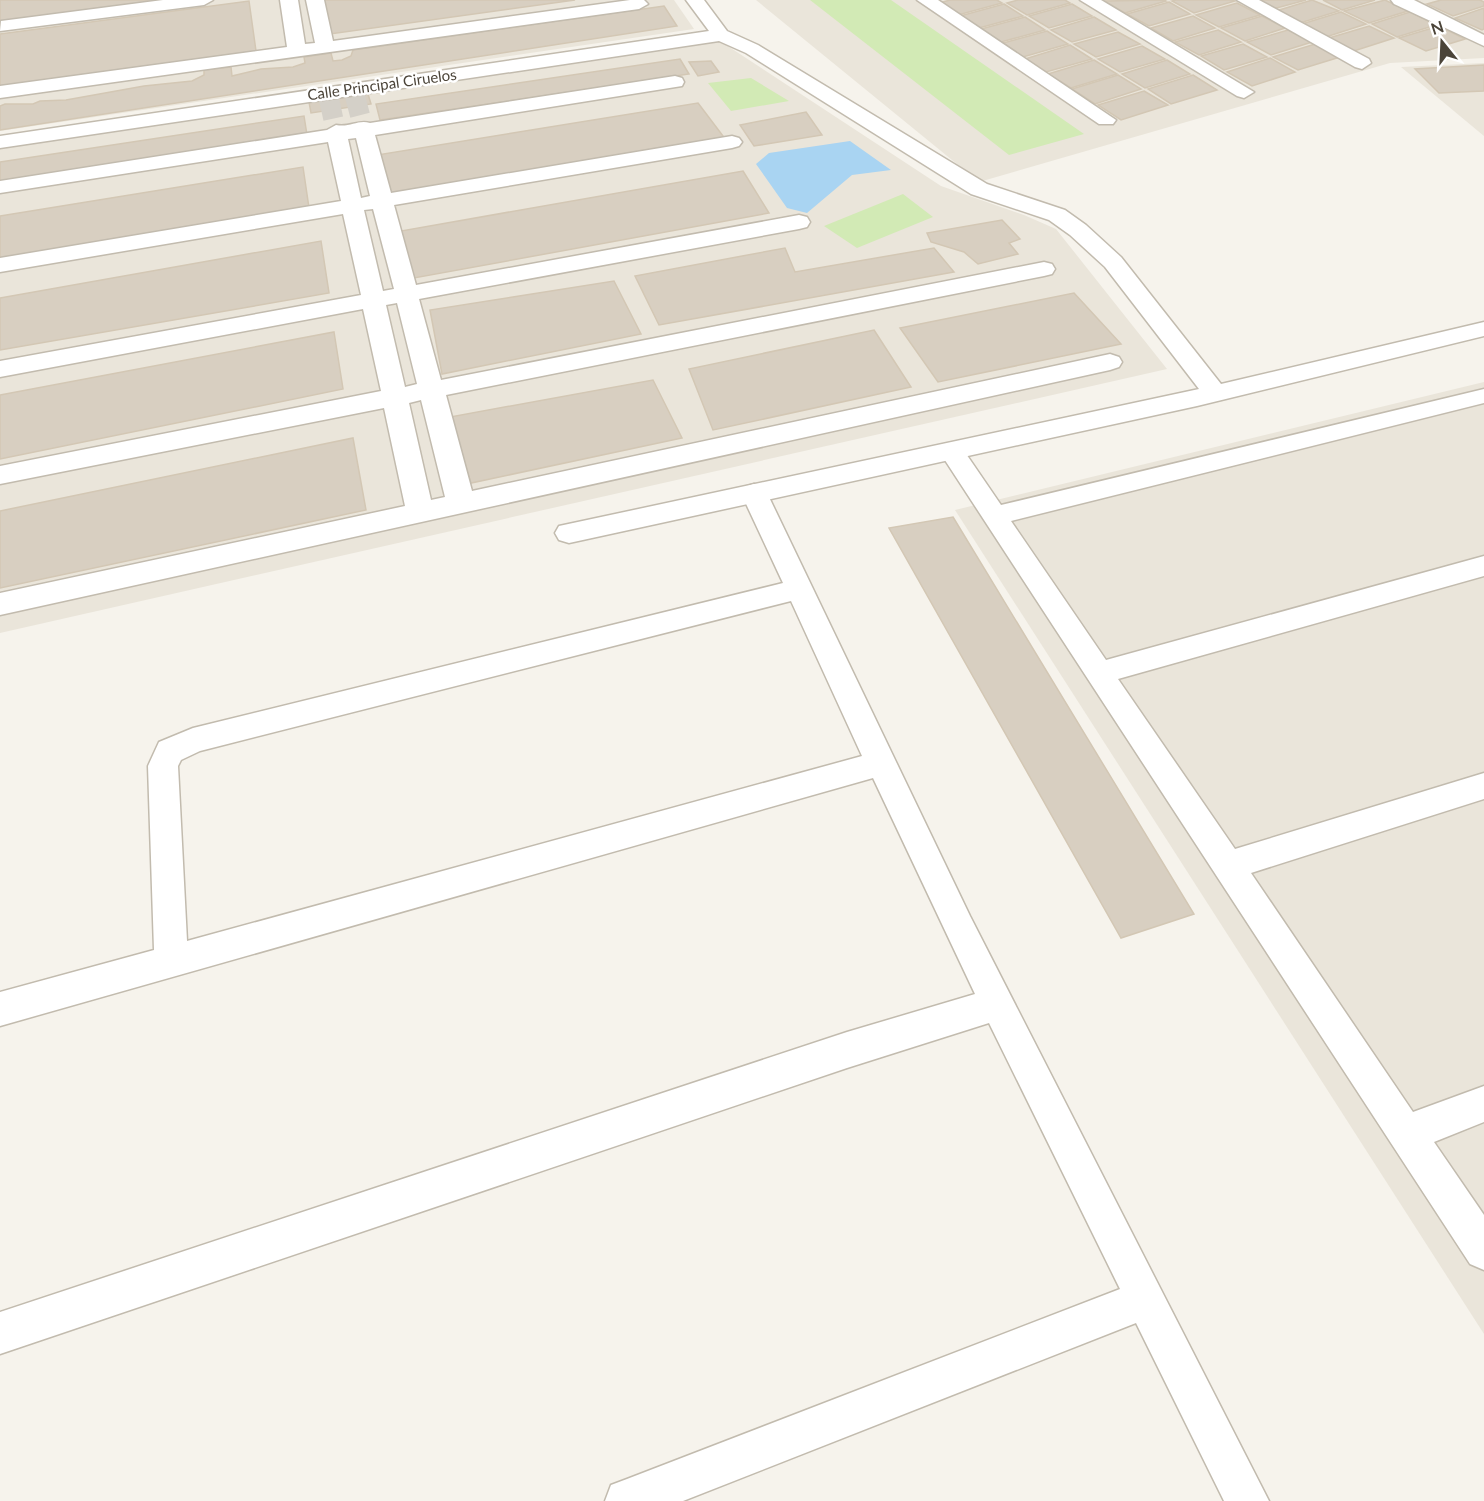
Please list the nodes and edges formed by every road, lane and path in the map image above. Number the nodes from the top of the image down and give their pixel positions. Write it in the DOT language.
graph roads {
  1 [pos="204,0"];
  2 [pos="289,0"];
  3 [pos="315,0"];
  4 [pos="695,0"];
  5 [pos="926,0"];
  6 [pos="1089,0"];
  7 [pos="1246,0"];
  8 [pos="1400,0"];
  9 [pos="639,4"];
  10 [pos="1,26"];
  11 [pos="721,35"];
  12 [pos="1483,41"];
  13 [pos="325,48"];
  14 [pos="297,51"];
  15 [pos="1362,63"];
  16 [pos="675,81"];
  17 [pos="0,92"];
  18 [pos="1244,92"];
  19 [pos="1106,120"];
  20 [pos="363,128"];
  21 [pos="336,133"];
  22 [pos="0,142"];
  23 [pos="732,142"];
  24 [pos="0,187"];
  25 [pos="382,201"];
  26 [pos="352,206"];
  27 [pos="799,222"];
  28 [pos="0,265"];
  29 [pos="1044,269"];
  30 [pos="407,294"];
  31 [pos="373,300"];
  32 [pos="1484,329"];
  33 [pos="1110,362"];
  34 [pos="0,369"];
  35 [pos="432,390"];
  36 [pos="1215,393"];
  37 [pos="1484,396"];
  38 [pos="394,398"];
  39 [pos="951,451"];
  40 [pos="0,475"];
  41 [pos="754,493"];
  42 [pos="461,504"];
  43 [pos="420,512"];
  44 [pos="994,516"];
  45 [pos="569,533"];
  46 [pos="1484,566"];
  47 [pos="800,590"];
  48 [pos="0,604"];
  49 [pos="1098,673"];
  50 [pos="882,763"];
  51 [pos="1484,786"];
  52 [pos="1227,866"];
  53 [pos="171,959"];
  54 [pos="998,1004"];
  55 [pos="0,1009"];
  56 [pos="1484,1104"];
  57 [pos="1407,1133"];
  58 [pos="1484,1250"];
  59 [pos="1146,1299"];
  60 [pos="0,1333"];
  61 [pos="627,1501"];
  62 [pos="1247,1501"];
  1 -- 10 [label="street"];
  2 -- 14 [label="street"];
  3 -- 13 [label="street"];
  4 -- 11 [label="street"];
  5 -- 19 [label="street"];
  6 -- 18 [label="street"];
  7 -- 15 [label="street"];
  8 -- 12 [label="street"];
  9 -- 13 [label="street"];
  11 -- 22 [label="street, Calle Principal Ciruelos"];
  11 -- 36 [label="street"];
  13 -- 14 [label="street"];
  14 -- 17 [label="street"];
  16 -- 20 [label="street"];
  20 -- 21 [label="street"];
  20 -- 25 [label="street"];
  21 -- 24 [label="street"];
  21 -- 26 [label="street"];
  23 -- 25 [label="street"];
  25 -- 26 [label="street"];
  25 -- 30 [label="street"];
  26 -- 28 [label="street"];
  26 -- 31 [label="street"];
  27 -- 30 [label="street"];
  29 -- 35 [label="street"];
  30 -- 31 [label="street"];
  30 -- 35 [label="street"];
  31 -- 34 [label="street"];
  31 -- 38 [label="street"];
  32 -- 36 [label="street"];
  33 -- 42 [label="street"];
  35 -- 38 [label="street"];
  35 -- 42 [label="street"];
  36 -- 39 [label="street"];
  37 -- 44 [label="lane"];
  38 -- 40 [label="street"];
  38 -- 43 [label="street"];
  39 -- 41 [label="street"];
  39 -- 44 [label="lane"];
  41 -- 45 [label="street"];
  41 -- 47 [label="lane"];
  42 -- 43 [label="street"];
  43 -- 48 [label="street"];
  44 -- 49 [label="lane"];
  46 -- 49 [label="lane"];
  47 -- 50 [label="lane"];
  47 -- 53 [label="lane"];
  49 -- 52 [label="lane"];
  50 -- 53 [label="lane"];
  50 -- 54 [label="lane"];
  51 -- 52 [label="lane"];
  52 -- 57 [label="lane"];
  53 -- 55 [label="lane"];
  54 -- 59 [label="lane"];
  54 -- 60 [label="lane"];
  56 -- 57 [label="lane"];
  57 -- 58 [label="lane"];
  59 -- 61 [label="lane"];
  59 -- 62 [label="lane"];
}
